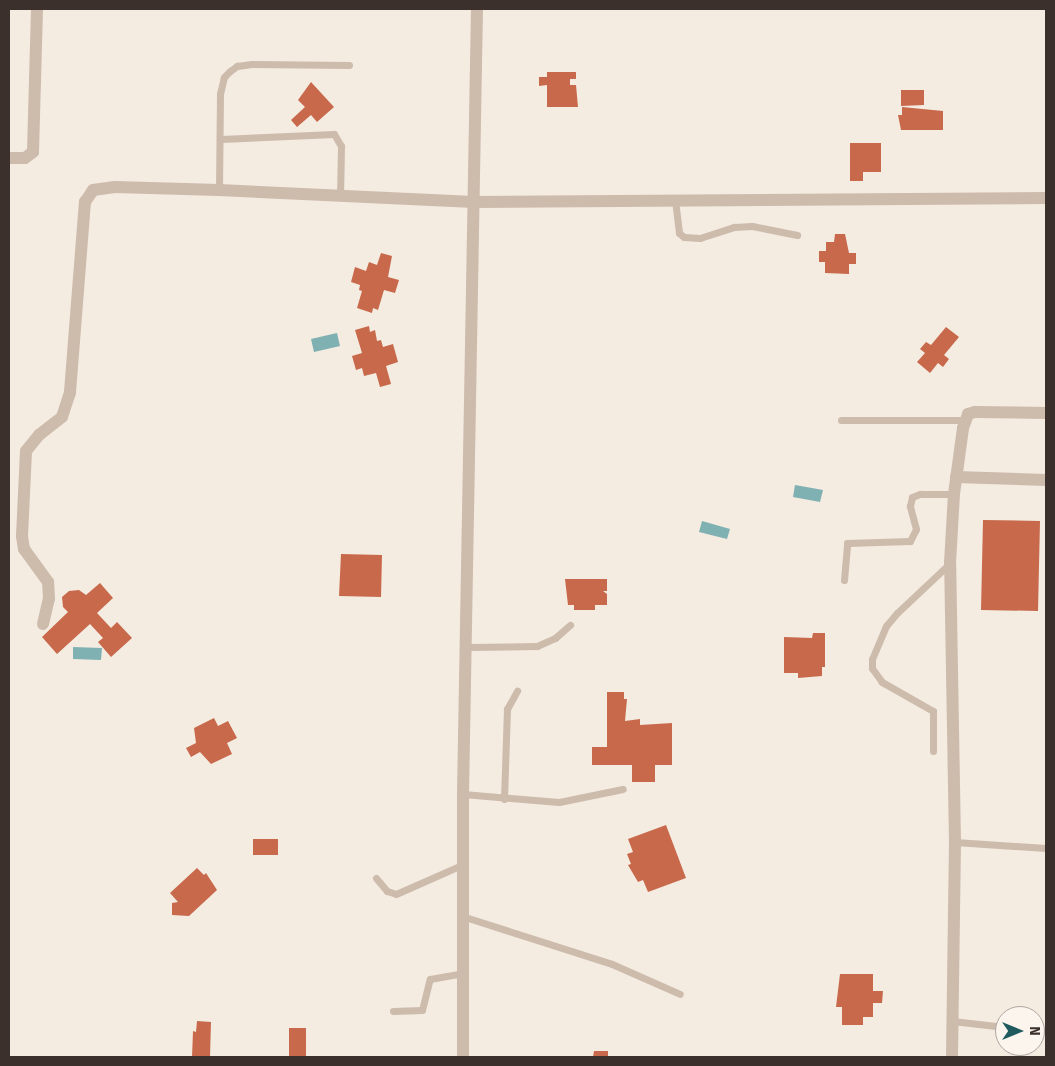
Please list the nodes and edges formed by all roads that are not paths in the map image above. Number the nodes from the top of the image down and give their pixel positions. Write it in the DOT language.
graph roads {
  1 [pos="37,9"];
  2 [pos="477,9"];
  3 [pos="349,65"];
  4 [pos="221,139"];
  5 [pos="9,158"];
  6 [pos="219,190"];
  7 [pos="340,197"];
  8 [pos="1046,198"];
  9 [pos="675,200"];
  10 [pos="474,202"];
  11 [pos="797,235"];
  12 [pos="1046,414"];
  13 [pos="841,420"];
  14 [pos="964,420"];
  15 [pos="956,477"];
  16 [pos="1046,480"];
  17 [pos="954,494"];
  18 [pos="950,563"];
  19 [pos="844,580"];
  20 [pos="43,624"];
  21 [pos="570,625"];
  22 [pos="468,647"];
  23 [pos="517,691"];
  24 [pos="932,751"];
  25 [pos="623,789"];
  26 [pos="464,794"];
  27 [pos="504,799"];
  28 [pos="955,842"];
  29 [pos="1046,848"];
  30 [pos="464,864"];
  31 [pos="376,878"];
  32 [pos="464,916"];
  33 [pos="464,973"];
  34 [pos="680,994"];
  35 [pos="392,1012"];
  36 [pos="952,1021"];
  37 [pos="995,1026"];
  38 [pos="463,1057"];
  39 [pos="952,1057"];
  1 -- 5 [label="street"];
  2 -- 10 [label="street"];
  3 -- 4 [label="lane"];
  4 -- 6 [label="lane"];
  4 -- 7 [label="lane"];
  6 -- 7 [label="street"];
  6 -- 20 [label="street"];
  7 -- 10 [label="street"];
  8 -- 9 [label="street"];
  9 -- 10 [label="street"];
  9 -- 11 [label="lane"];
  10 -- 22 [label="street"];
  12 -- 14 [label="street"];
  13 -- 14 [label="lane"];
  14 -- 15 [label="street"];
  15 -- 16 [label="street"];
  15 -- 17 [label="street"];
  17 -- 18 [label="street"];
  17 -- 19 [label="lane"];
  18 -- 24 [label="lane"];
  18 -- 28 [label="street"];
  21 -- 22 [label="lane"];
  22 -- 26 [label="street"];
  23 -- 27 [label="lane"];
  25 -- 27 [label="lane"];
  26 -- 27 [label="lane"];
  26 -- 30 [label="street"];
  28 -- 29 [label="lane"];
  28 -- 36 [label="street"];
  30 -- 31 [label="lane"];
  30 -- 32 [label="street"];
  32 -- 33 [label="street"];
  32 -- 34 [label="lane"];
  33 -- 35 [label="lane"];
  33 -- 38 [label="street"];
  36 -- 37 [label="lane"];
  36 -- 39 [label="street"];
}
